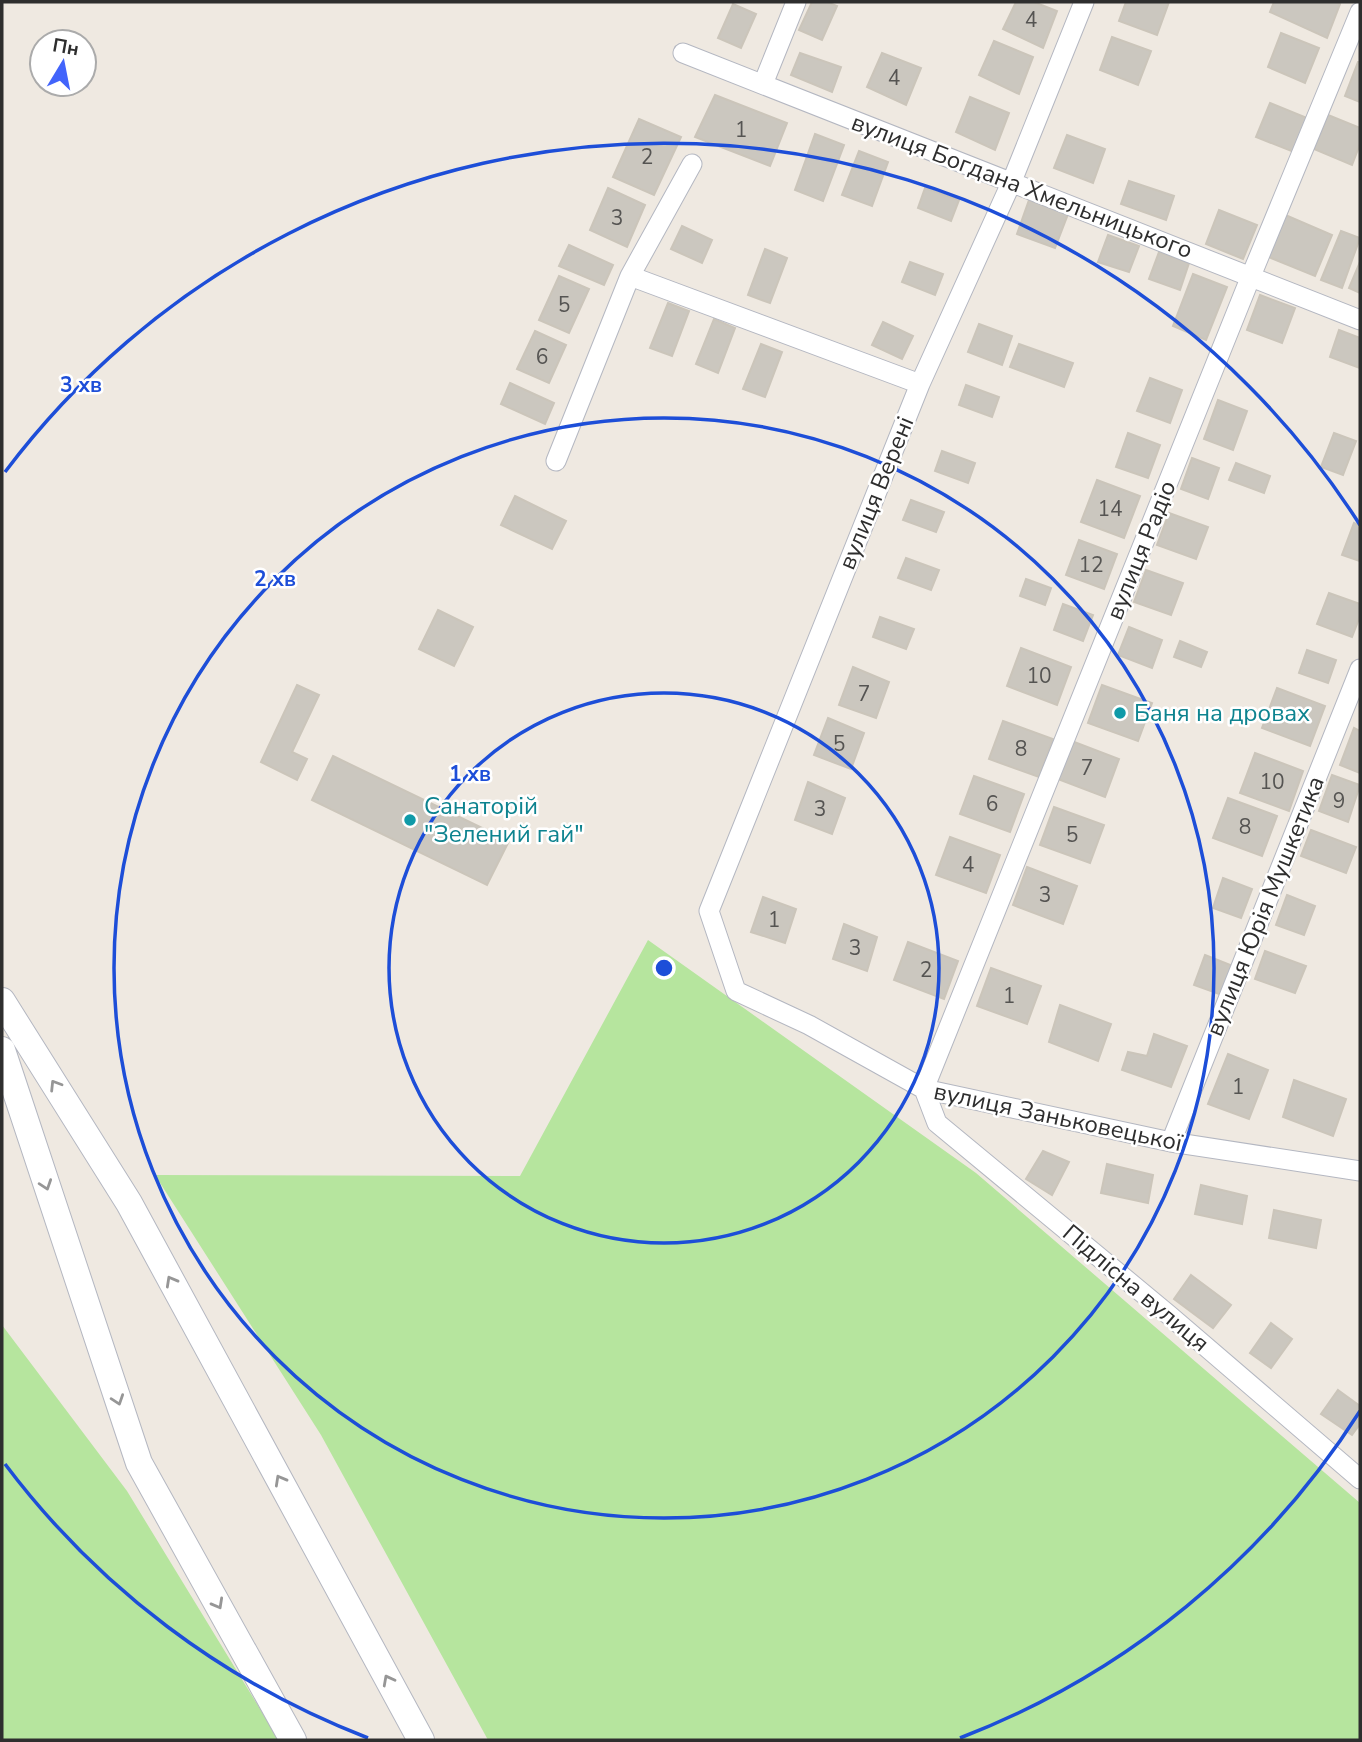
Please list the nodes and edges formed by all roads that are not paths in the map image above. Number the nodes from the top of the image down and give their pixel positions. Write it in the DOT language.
graph roads {
  1 [pos="796,2"];
  2 [pos="1084,2"];
  3 [pos="1360,12"];
  4 [pos="683,53"];
  5 [pos="763,85"];
  6 [pos="692,164"];
  7 [pos="1012,181"];
  8 [pos="630,276"];
  9 [pos="1251,276"];
  10 [pos="1360,320"];
  11 [pos="920,384"];
  12 [pos="555,461"];
  13 [pos="1360,669"];
  14 [pos="736,991"];
  15 [pos="2,1001"];
  16 [pos="2,1050"];
  17 [pos="924,1089"];
  18 [pos="1171,1143"];
  19 [pos="1360,1171"];
  20 [pos="1360,1479"];
  21 [pos="293,1740"];
  22 [pos="421,1740"];
  1 -- 5 [label="street"];
  2 -- 7 [label="street, вулиця Верені"];
  3 -- 9 [label="street, вулиця Радіо"];
  4 -- 5 [label="street, вулиця Богдана Хмельницького"];
  5 -- 7 [label="street, вулиця Богдана Хмельницького"];
  6 -- 8 [label="street"];
  7 -- 9 [label="street, вулиця Богдана Хмельницького"];
  7 -- 11 [label="street, вулиця Верені"];
  8 -- 11 [label="street"];
  8 -- 12 [label="street"];
  9 -- 10 [label="street, вулиця Богдана Хмельницького"];
  9 -- 17 [label="street, вулиця Радіо"];
  11 -- 14 [label="street, вулиця Верені"];
  13 -- 18 [label="street, вулиця Юрія Мушкетика"];
  14 -- 17 [label="street, вулиця Заньковецької"];
  22 -- 15 [label="main road, one-way"];
  16 -- 21 [label="main road, one-way"];
  17 -- 18 [label="street, вулиця Заньковецької"];
  17 -- 20 [label="street, Підлісна вулиця"];
  18 -- 19 [label="street, вулиця Заньковецької"];
}
